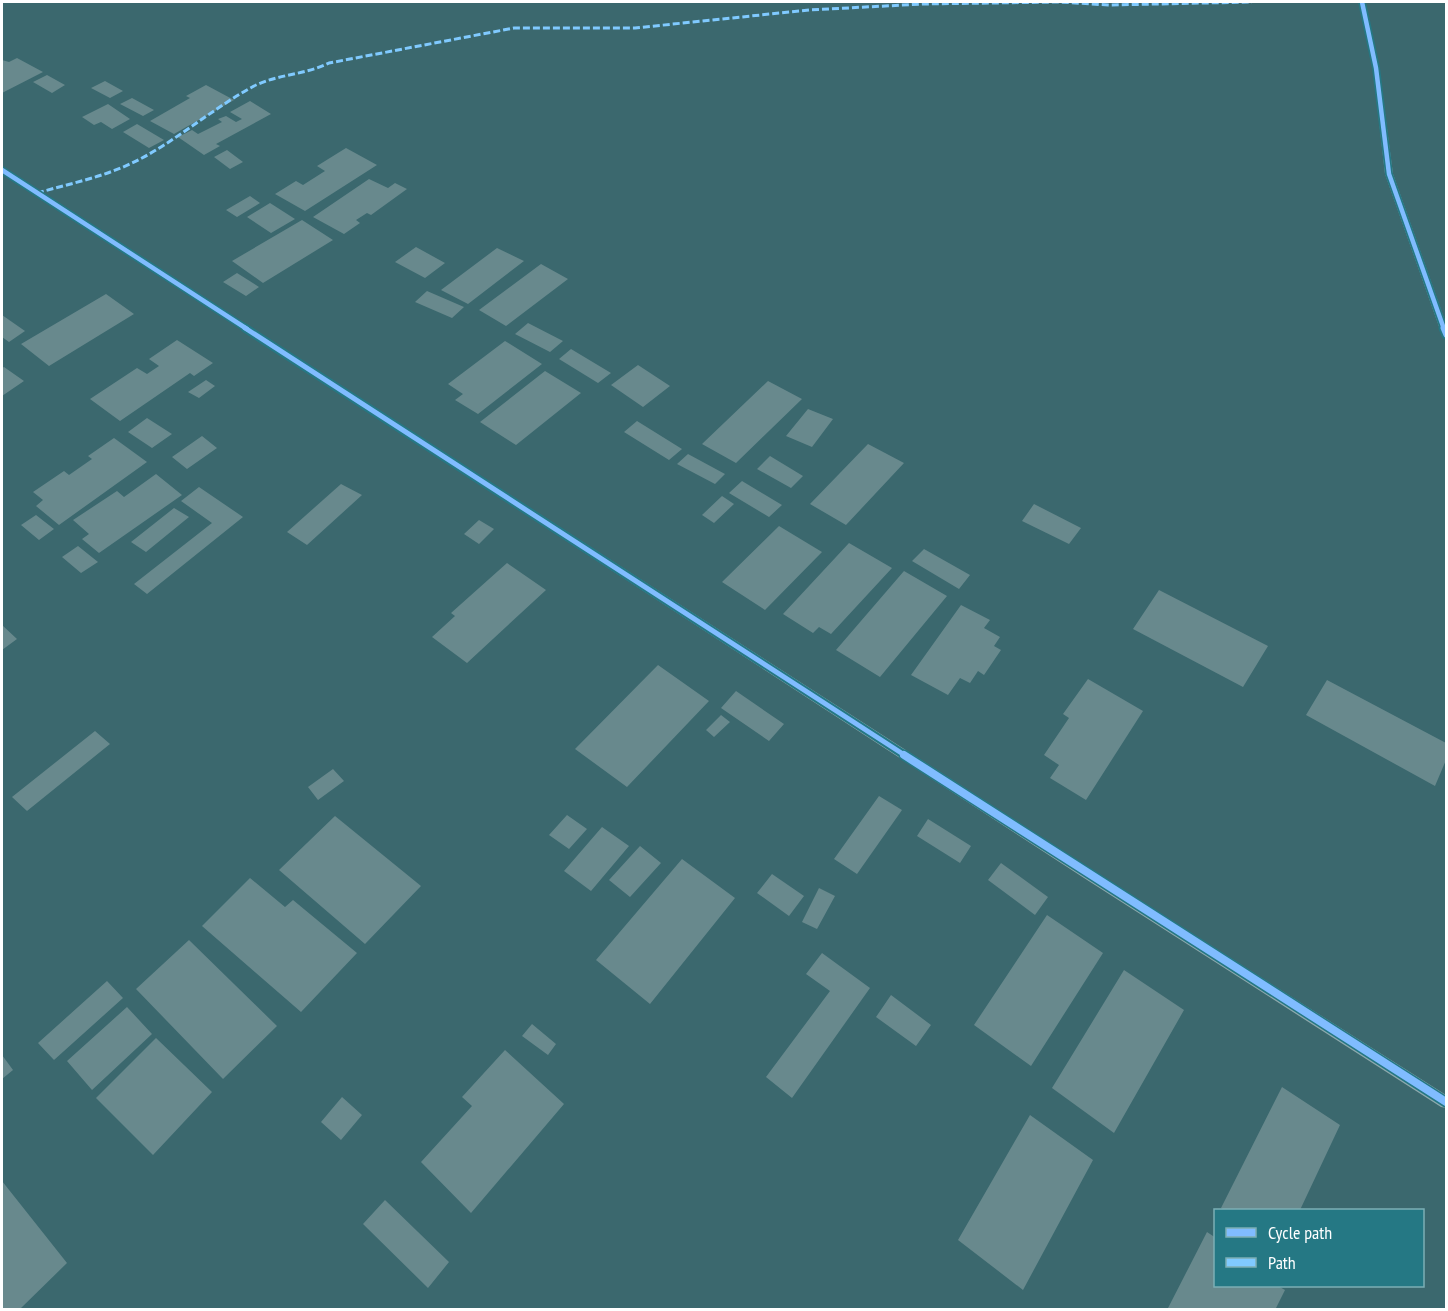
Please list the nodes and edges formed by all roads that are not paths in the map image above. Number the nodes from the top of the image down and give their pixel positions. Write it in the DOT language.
graph roads {
  1 [pos="1362,2"];
  2 [pos="2,170"];
  3 [pos="1446,335"];
  4 [pos="1446,1102"];
  1 -- 3 [label="street"];
  2 -- 4 [label="street"];
}
